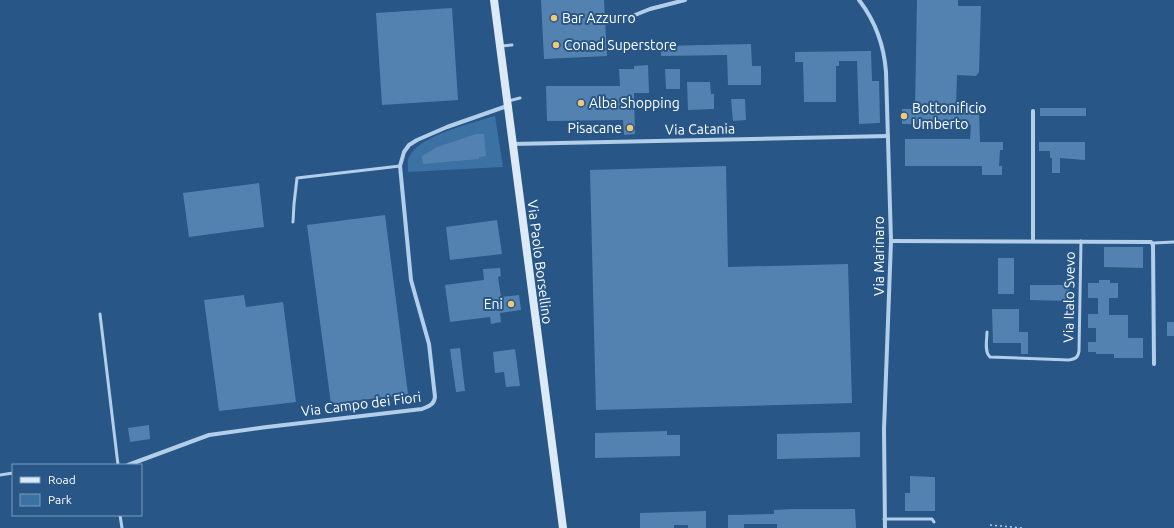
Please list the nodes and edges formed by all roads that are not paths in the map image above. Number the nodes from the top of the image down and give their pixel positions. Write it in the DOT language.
graph roads {
  1 [pos="494,0"];
  2 [pos="685,0"];
  3 [pos="859,0"];
  4 [pos="630,17"];
  5 [pos="512,45"];
  6 [pos="499,46"];
  7 [pos="520,98"];
  8 [pos="506,104"];
  9 [pos="1033,111"];
  10 [pos="888,136"];
  11 [pos="512,144"];
  12 [pos="400,166"];
  13 [pos="293,222"];
  14 [pos="891,241"];
  15 [pos="1033,241"];
  16 [pos="1081,241"];
  17 [pos="1174,242"];
  18 [pos="1153,243"];
  19 [pos="100,314"];
  20 [pos="986,332"];
  21 [pos="1154,364"];
  22 [pos="118,464"];
  23 [pos="131,464"];
  24 [pos="12,473"];
  25 [pos="0,475"];
  26 [pos="120,516"];
  27 [pos="884,519"];
  28 [pos="934,522"];
  29 [pos="122,528"];
  30 [pos="563,528"];
  31 [pos="885,528"];
  1 -- 6 [label="main road, Via Paolo Borsellino"];
  2 -- 4 [label="street"];
  3 -- 10 [label="street, Via Marinaro"];
  5 -- 6 [label="lane"];
  6 -- 8 [label="main road, Via Paolo Borsellino"];
  7 -- 8 [label="lane"];
  8 -- 11 [label="main road, Via Paolo Borsellino"];
  8 -- 12 [label="street, Via Campo dei Fiori"];
  9 -- 15 [label="street"];
  10 -- 11 [label="street, Via Catania"];
  10 -- 14 [label="street, Via Marinaro"];
  11 -- 30 [label="main road, Via Paolo Borsellino"];
  12 -- 13 [label="lane"];
  12 -- 23 [label="street, Via Campo dei Fiori"];
  14 -- 15 [label="street, Via Italo Svevo"];
  14 -- 27 [label="street, Via Marinaro"];
  15 -- 16 [label="street, Via Italo Svevo"];
  16 -- 18 [label="street, Via Italo Svevo"];
  16 -- 20 [label="lane, Via Italo Svevo"];
  17 -- 18 [label="lane, Via Italo Svevo"];
  18 -- 21 [label="street"];
  19 -- 22 [label="lane"];
  24 -- 25 [label="lane"];
  26 -- 29 [label="lane"];
  27 -- 28 [label="lane"];
  27 -- 31 [label="street, Via Marinaro"];
}
